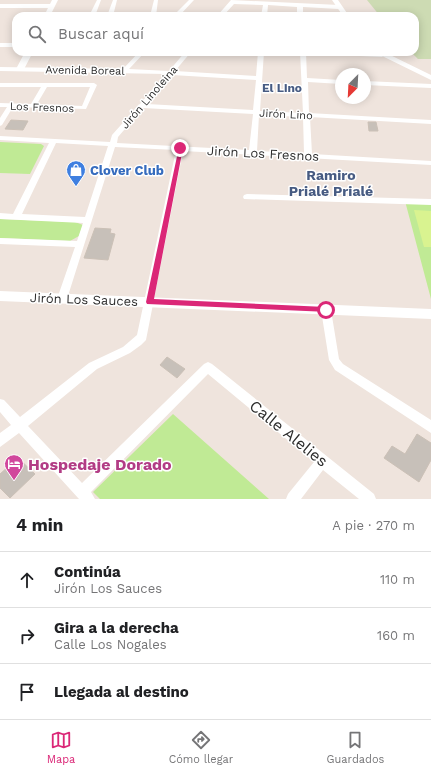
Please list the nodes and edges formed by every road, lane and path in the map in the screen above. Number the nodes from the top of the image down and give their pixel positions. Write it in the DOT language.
graph roads {
  1 [pos="8,0"];
  2 [pos="99,0"];
  3 [pos="115,0"];
  4 [pos="156,0"];
  5 [pos="192,0"];
  6 [pos="233,1"];
  7 [pos="53,3"];
  8 [pos="266,3"];
  9 [pos="337,3"];
  10 [pos="300,5"];
  11 [pos="1,8"];
  12 [pos="48,12"];
  13 [pos="94,12"];
  14 [pos="111,12"];
  15 [pos="154,12"];
  16 [pos="180,12"];
  17 [pos="223,12"];
  18 [pos="265,12"];
  19 [pos="300,12"];
  20 [pos="343,12"];
  21 [pos="0,45"];
  22 [pos="12,45"];
  23 [pos="26,56"];
  24 [pos="138,56"];
  25 [pos="185,56"];
  26 [pos="261,56"];
  27 [pos="303,56"];
  28 [pos="384,56"];
  29 [pos="0,69"];
  30 [pos="124,71"];
  31 [pos="171,74"];
  32 [pos="16,77"];
  33 [pos="259,78"];
  34 [pos="431,78"];
  35 [pos="305,80"];
  36 [pos="335,82"];
  37 [pos="371,83"];
  38 [pos="0,85"];
  39 [pos="45,85"];
  40 [pos="431,86"];
  41 [pos="0,105"];
  42 [pos="11,106"];
  43 [pos="33,106"];
  44 [pos="140,106"];
  45 [pos="256,112"];
  46 [pos="306,115"];
  47 [pos="431,122"];
  48 [pos="0,124"];
  49 [pos="0,138"];
  50 [pos="53,142"];
  51 [pos="114,144"];
  52 [pos="180,148"];
  53 [pos="253,152"];
  54 [pos="308,156"];
  55 [pos="431,163"];
  56 [pos="247,197"];
  57 [pos="431,202"];
  58 [pos="0,216"];
  59 [pos="16,217"];
  60 [pos="89,220"];
  61 [pos="0,241"];
  62 [pos="81,244"];
  63 [pos="0,296"];
  64 [pos="62,299"];
  65 [pos="150,302"];
  66 [pos="326,310"];
  67 [pos="431,314"];
  68 [pos="0,404"];
  69 [pos="20,425"];
  70 [pos="431,427"];
  71 [pos="0,441"];
  72 [pos="323,460"];
  73 [pos="85,496"];
  74 [pos="293,499"];
  75 [pos="369,499"];
  1 -- 11 [label="street"];
  2 -- 13 [label="street"];
  3 -- 14 [label="street"];
  4 -- 15 [label="street"];
  5 -- 16 [label="street"];
  6 -- 8 [label="street"];
  6 -- 17 [label="street"];
  7 -- 11 [label="street"];
  7 -- 12 [label="street"];
  8 -- 10 [label="street"];
  8 -- 18 [label="street"];
  9 -- 10 [label="street"];
  9 -- 20 [label="street"];
  10 -- 19 [label="street"];
  21 -- 22 [label="street"];
  23 -- 32 [label="street"];
  24 -- 30 [label="street"];
  25 -- 31 [label="street, Jirón Linoleina"];
  26 -- 33 [label="street"];
  27 -- 35 [label="street"];
  28 -- 34 [label="street"];
  29 -- 32 [label="street, Avenida Boreal"];
  30 -- 31 [label="street, Avenida Boreal"];
  30 -- 32 [label="street, Avenida Boreal"];
  31 -- 33 [label="street, Avenida Boreal"];
  31 -- 44 [label="street, Jirón Linoleina"];
  32 -- 38 [label="street"];
  32 -- 39 [label="street"];
  33 -- 45 [label="street"];
  35 -- 36 [label="street"];
  35 -- 46 [label="street"];
  37 -- 40 [label="street"];
  39 -- 43 [label="street"];
  39 -- 43 [label="street, Los Fresnos"];
  41 -- 42 [label="street, Los Fresnos"];
  42 -- 43 [label="street, Los Fresnos"];
  42 -- 48 [label="street"];
  44 -- 45 [label="street, Jirón Lino"];
  44 -- 51 [label="street, Jirón Linoleina"];
  45 -- 46 [label="street, Jirón Lino"];
  45 -- 53 [label="street"];
  46 -- 47 [label="street, Jirón Lino"];
  46 -- 54 [label="street"];
  49 -- 50 [label="street, Jirón Los Fresnos"];
  50 -- 51 [label="street, Jirón Los Fresnos"];
  50 -- 59 [label="street"];
  51 -- 52 [label="street, Jirón Los Fresnos"];
  51 -- 60 [label="street, Jirón Linoleina"];
  52 -- 53 [label="street, Jirón Los Fresnos"];
  52 -- 65 [label="street"];
  53 -- 54 [label="street, Jirón Los Fresnos"];
  54 -- 55 [label="street, Jirón Los Fresnos"];
  56 -- 57 [label="street"];
  58 -- 59 [label="street"];
  59 -- 60 [label="street"];
  60 -- 62 [label="street, Jirón Linoleina"];
  61 -- 62 [label="street"];
  62 -- 64 [label="street, Jirón Linoleina"];
  63 -- 64 [label="street, Jirón Los Sauces"];
  64 -- 65 [label="street, Jirón Los Sauces"];
  65 -- 66 [label="street, Jirón Los Sauces"];
  65 -- 69 [label="street"];
  66 -- 67 [label="street, Jirón Los Sauces"];
  66 -- 70 [label="street"];
  68 -- 69 [label="street"];
  69 -- 71 [label="street"];
  69 -- 73 [label="street"];
  72 -- 73 [label="street, Calle Alelies"];
  72 -- 74 [label="street"];
  72 -- 75 [label="street, Calle Alelies"];
}
